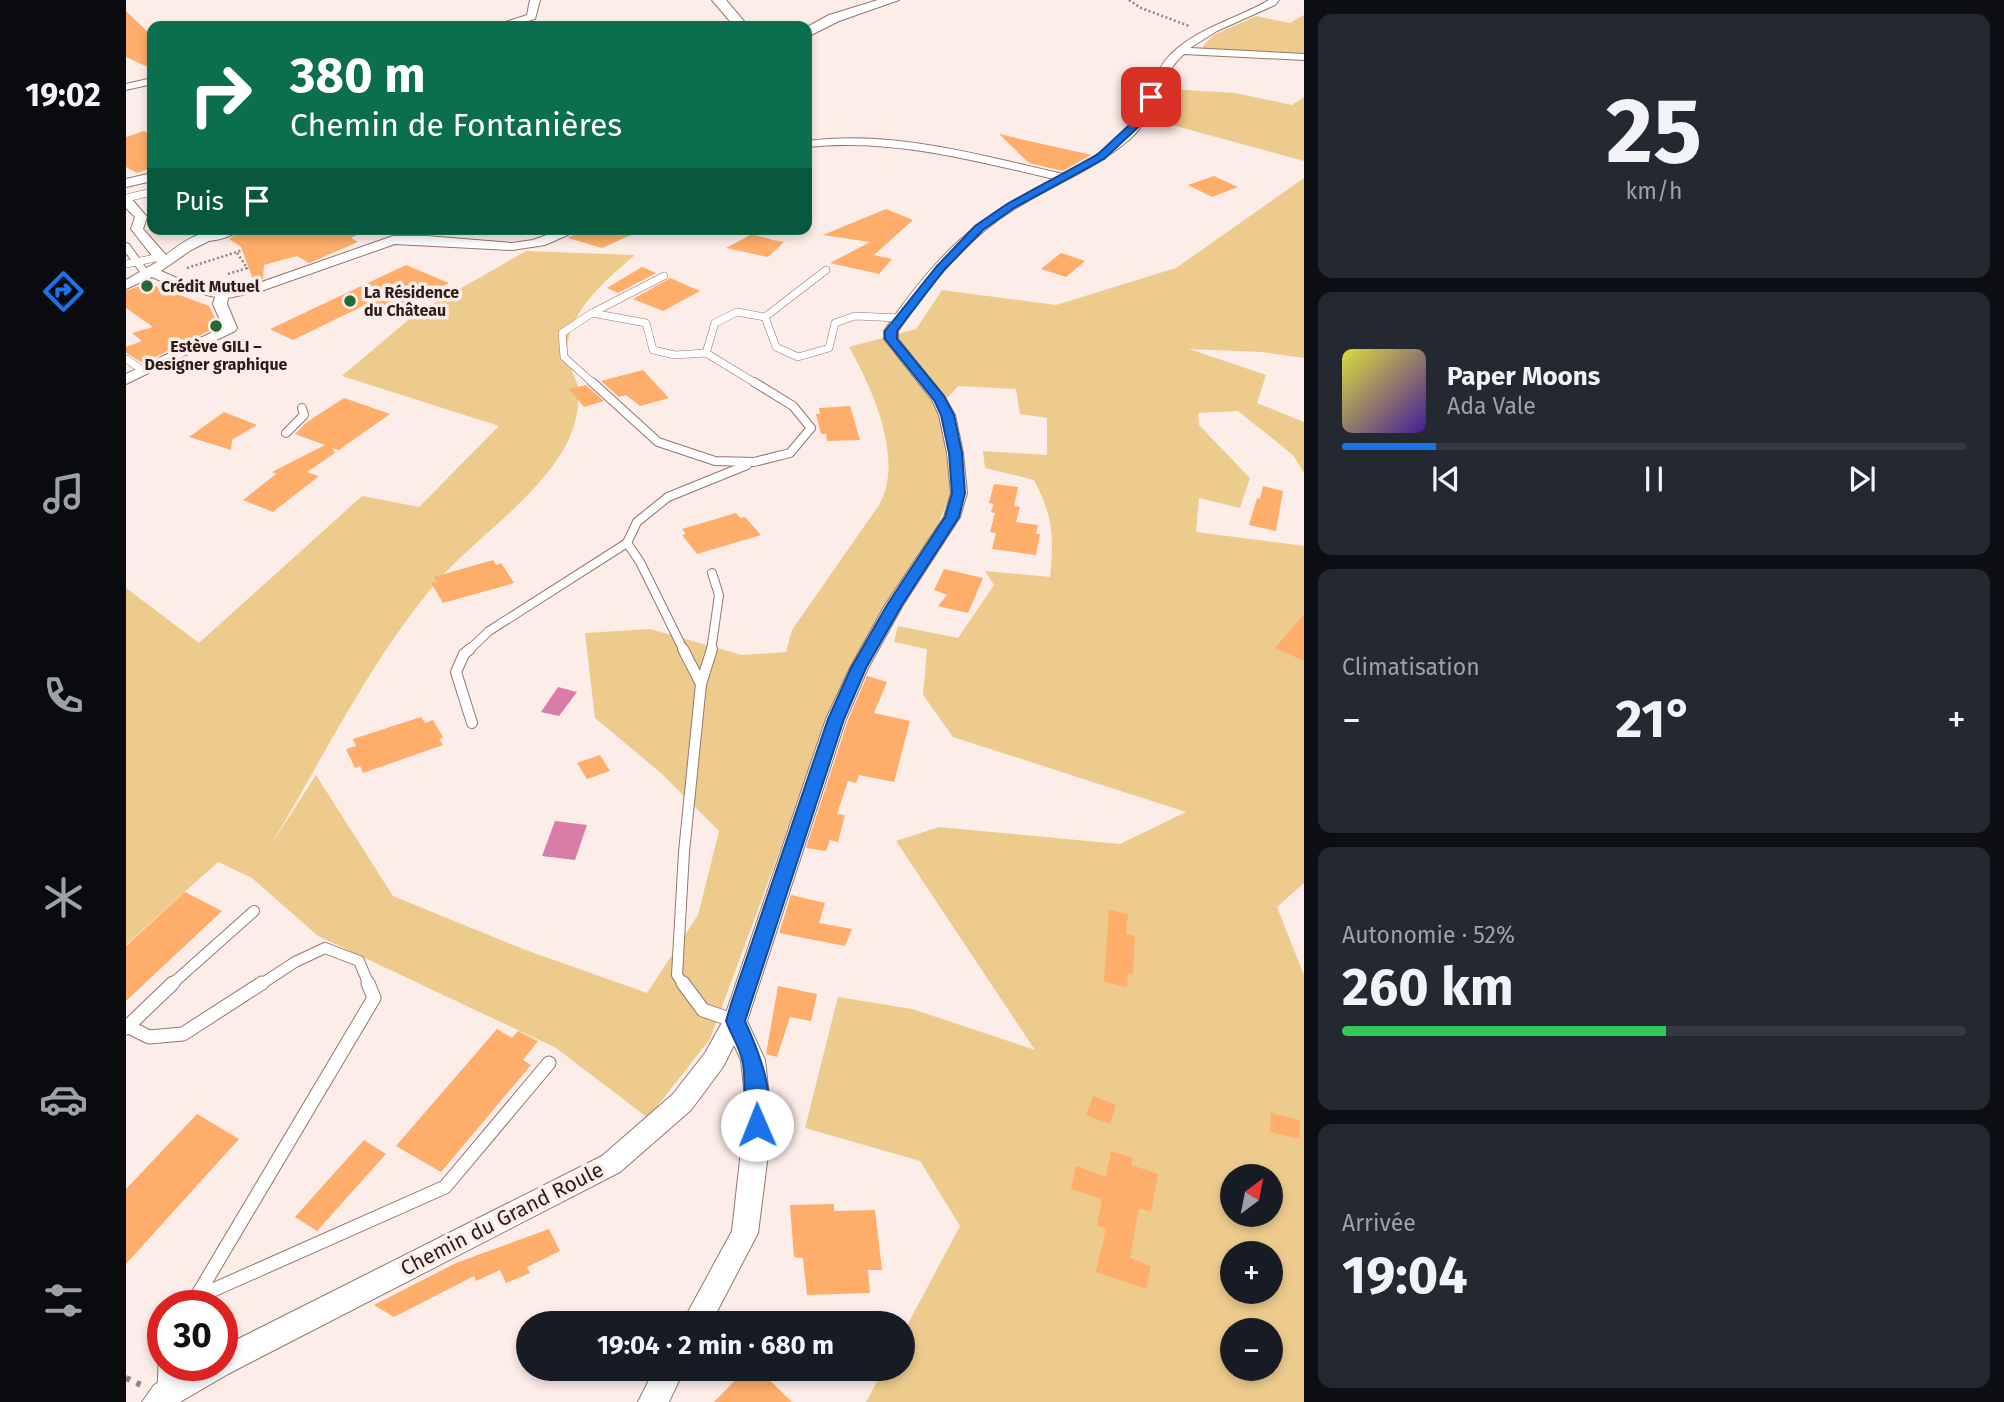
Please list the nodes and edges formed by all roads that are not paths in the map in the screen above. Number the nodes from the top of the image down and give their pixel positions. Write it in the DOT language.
graph roads {
  1 [pos="536,0"];
  2 [pos="719,0"];
  3 [pos="892,0"];
  4 [pos="1274,0"];
  5 [pos="517,21"];
  6 [pos="737,21"];
  7 [pos="812,30"];
  8 [pos="1183,51"];
  9 [pos="1304,57"];
  10 [pos="147,82"];
  11 [pos="126,87"];
  12 [pos="812,144"];
  13 [pos="147,178"];
  14 [pos="1065,178"];
  15 [pos="126,183"];
  16 [pos="147,193"];
  17 [pos="126,199"];
  18 [pos="139,222"];
  19 [pos="147,235"];
  20 [pos="211,235"];
  21 [pos="558,235"];
  22 [pos="208,236"];
  23 [pos="126,246"];
  24 [pos="162,259"];
  25 [pos="131,263"];
  26 [pos="826,270"];
  27 [pos="148,275"];
  28 [pos="664,276"];
  29 [pos="126,285"];
  30 [pos="222,295"];
  31 [pos="592,313"];
  32 [pos="765,317"];
  33 [pos="900,318"];
  34 [pos="706,353"];
  35 [pos="126,359"];
  36 [pos="144,371"];
  37 [pos="126,380"];
  38 [pos="302,408"];
  39 [pos="286,433"];
  40 [pos="754,462"];
  41 [pos="627,543"];
  42 [pos="712,573"];
  43 [pos="701,684"];
  44 [pos="472,723"];
  45 [pos="254,911"];
  46 [pos="735,1021"];
  47 [pos="128,1028"];
  48 [pos="549,1063"];
  49 [pos="200,1290"];
  50 [pos="219,1290"];
  51 [pos="703,1311"];
  52 [pos="238,1354"];
  53 [pos="163,1381"];
  54 [pos="190,1381"];
  55 [pos="664,1381"];
  56 [pos="160,1399"];
  57 [pos="653,1402"];
  1 -- 5 [label="street"];
  2 -- 6 [label="main road"];
  3 -- 7 [label="main road"];
  4 -- 8 [label="street"];
  8 -- 9 [label="street"];
  8 -- 14 [label="street"];
  10 -- 11 [label="street"];
  12 -- 14 [label="street"];
  13 -- 15 [label="street"];
  14 -- 33 [label="street"];
  16 -- 17 [label="lane"];
  17 -- 18 [label="street"];
  19 -- 24 [label="street"];
  20 -- 22 [label="main road"];
  21 -- 30 [label="street"];
  22 -- 24 [label="street"];
  23 -- 25 [label="street"];
  24 -- 25 [label="lane"];
  24 -- 27 [label="street"];
  25 -- 27 [label="street"];
  26 -- 32 [label="lane"];
  27 -- 29 [label="street"];
  27 -- 30 [label="street"];
  28 -- 31 [label="lane"];
  30 -- 36 [label="street"];
  31 -- 34 [label="lane"];
  31 -- 40 [label="lane"];
  32 -- 33 [label="lane"];
  32 -- 34 [label="lane"];
  33 -- 46 [label="street, Chemin du Grand Roule"];
  34 -- 40 [label="lane"];
  35 -- 36 [label="lane"];
  36 -- 37 [label="street"];
  38 -- 39 [label="lane"];
  40 -- 41 [label="lane"];
  41 -- 43 [label="lane"];
  41 -- 44 [label="lane"];
  42 -- 43 [label="lane"];
  43 -- 46 [label="lane"];
  45 -- 47 [label="lane"];
  46 -- 51 [label="street"];
  46 -- 52 [label="street, Chemin du Grand Roule"];
  47 -- 49 [label="lane"];
  48 -- 50 [label="lane"];
  53 -- 56 [label="lane"];
  54 -- 56 [label="street"];
  55 -- 57 [label="street"];
}
